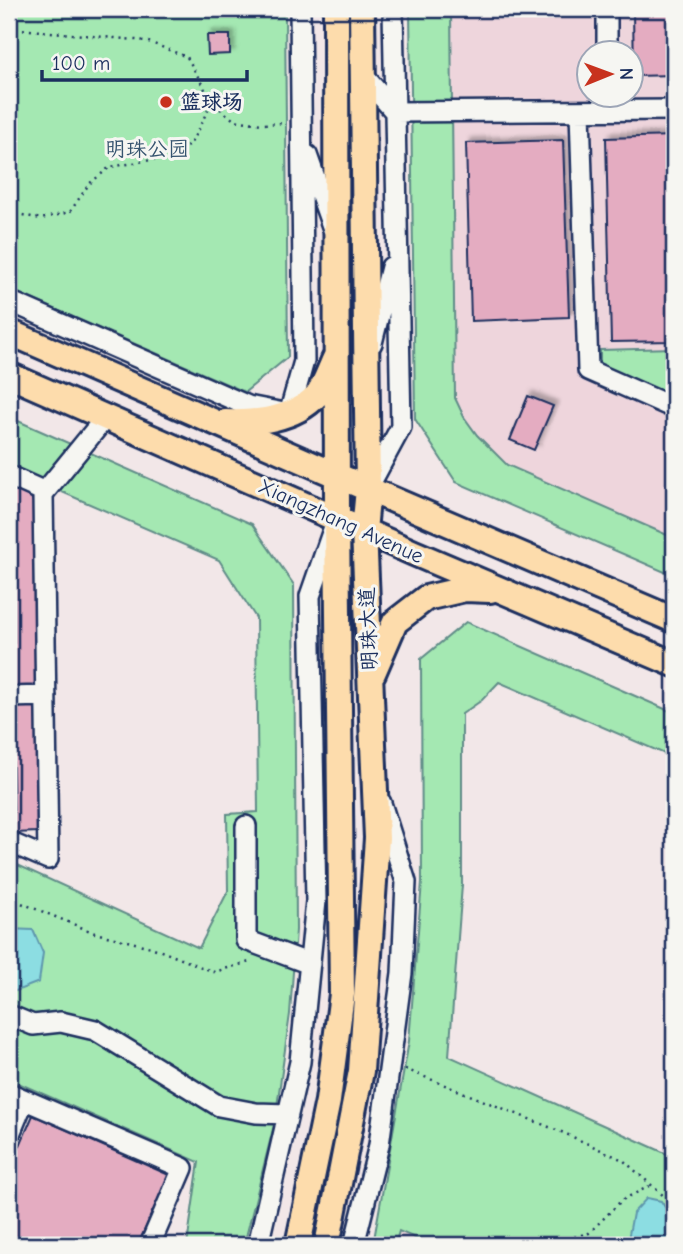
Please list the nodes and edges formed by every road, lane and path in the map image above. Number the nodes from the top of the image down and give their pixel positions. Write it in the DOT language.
graph roads {
  1 [pos="300,9"];
  2 [pos="336,9"];
  3 [pos="362,9"];
  4 [pos="393,9"];
  5 [pos="607,9"];
  6 [pos="9,29"];
  7 [pos="607,38"];
  8 [pos="363,75"];
  9 [pos="212,102"];
  10 [pos="644,107"];
  11 [pos="590,108"];
  12 [pos="674,110"];
  13 [pos="580,111"];
  14 [pos="395,113"];
  15 [pos="301,132"];
  16 [pos="9,212"];
  17 [pos="337,241"];
  18 [pos="397,241"];
  19 [pos="9,301"];
  20 [pos="9,332"];
  21 [pos="338,352"];
  22 [pos="366,364"];
  23 [pos="9,375"];
  24 [pos="674,408"];
  25 [pos="289,414"];
  26 [pos="105,418"];
  27 [pos="214,421"];
  28 [pos="9,476"];
  29 [pos="339,477"];
  30 [pos="368,489"];
  31 [pos="45,492"];
  32 [pos="337,519"];
  33 [pos="364,531"];
  34 [pos="501,590"];
  35 [pos="674,620"];
  36 [pos="674,664"];
  37 [pos="370,680"];
  38 [pos="46,696"];
  39 [pos="9,697"];
  40 [pos="374,781"];
  41 [pos="246,826"];
  42 [pos="9,842"];
  43 [pos="9,898"];
  44 [pos="282,953"];
  45 [pos="310,964"];
  46 [pos="9,1015"];
  47 [pos="390,1063"];
  48 [pos="17,1097"];
  49 [pos="288,1114"];
  50 [pos="9,1136"];
  51 [pos="652,1185"];
  52 [pos="674,1205"];
  53 [pos="150,1245"];
  54 [pos="258,1245"];
  55 [pos="298,1245"];
  56 [pos="327,1245"];
  57 [pos="354,1245"];
  58 [pos="549,1245"];
  1 -- 15 [label="street"];
  2 -- 17 [label="main road, 明珠大道"];
  3 -- 8 [label="main road, 明珠大道"];
  4 -- 14 [label="street"];
  5 -- 7 [label="street"];
  6 -- 9 [label="path"];
  8 -- 14 [label="street"];
  8 -- 22 [label="main road, 明珠大道"];
  9 -- 15 [label="path"];
  9 -- 16 [label="path"];
  10 -- 12 [label="street"];
  11 -- 13 [label="street"];
  13 -- 14 [label="street"];
  13 -- 24 [label="street"];
  14 -- 18 [label="street"];
  15 -- 17 [label="street"];
  15 -- 25 [label="street"];
  17 -- 21 [label="main road, 明珠大道"];
  18 -- 22 [label="street"];
  18 -- 30 [label="street"];
  19 -- 25 [label="street"];
  20 -- 27 [label="main road, Xiangzhang Avenue"];
  21 -- 25 [label="main road"];
  21 -- 29 [label="main road, 明珠大道"];
  22 -- 30 [label="main road, 明珠大道"];
  23 -- 26 [label="main road, Xiangzhang Avenue"];
  25 -- 27 [label="main road"];
  26 -- 31 [label="street"];
  26 -- 32 [label="main road, Xiangzhang Avenue"];
  27 -- 29 [label="main road, Xiangzhang Avenue"];
  28 -- 31 [label="street"];
  29 -- 30 [label="main road, Xiangzhang Avenue"];
  29 -- 32 [label="main road, 明珠大道"];
  30 -- 33 [label="main road, 明珠大道"];
  30 -- 35 [label="main road, Xiangzhang Avenue"];
  31 -- 38 [label="street"];
  32 -- 33 [label="main road, Xiangzhang Avenue"];
  32 -- 45 [label="street"];
  32 -- 55 [label="main road, 明珠大道"];
  33 -- 34 [label="main road, Xiangzhang Avenue"];
  33 -- 37 [label="main road, 明珠大道"];
  34 -- 36 [label="main road, Xiangzhang Avenue"];
  34 -- 37 [label="main road"];
  37 -- 40 [label="main road, 明珠大道"];
  38 -- 39 [label="street"];
  38 -- 42 [label="street"];
  40 -- 47 [label="street"];
  40 -- 56 [label="main road, 明珠大道"];
  41 -- 44 [label="street"];
  43 -- 44 [label="path"];
  44 -- 45 [label="street"];
  45 -- 49 [label="street"];
  46 -- 49 [label="street"];
  47 -- 51 [label="path"];
  47 -- 57 [label="street"];
  48 -- 50 [label="street"];
  48 -- 53 [label="street"];
  49 -- 54 [label="street"];
  51 -- 52 [label="path"];
  51 -- 58 [label="path"];
}
